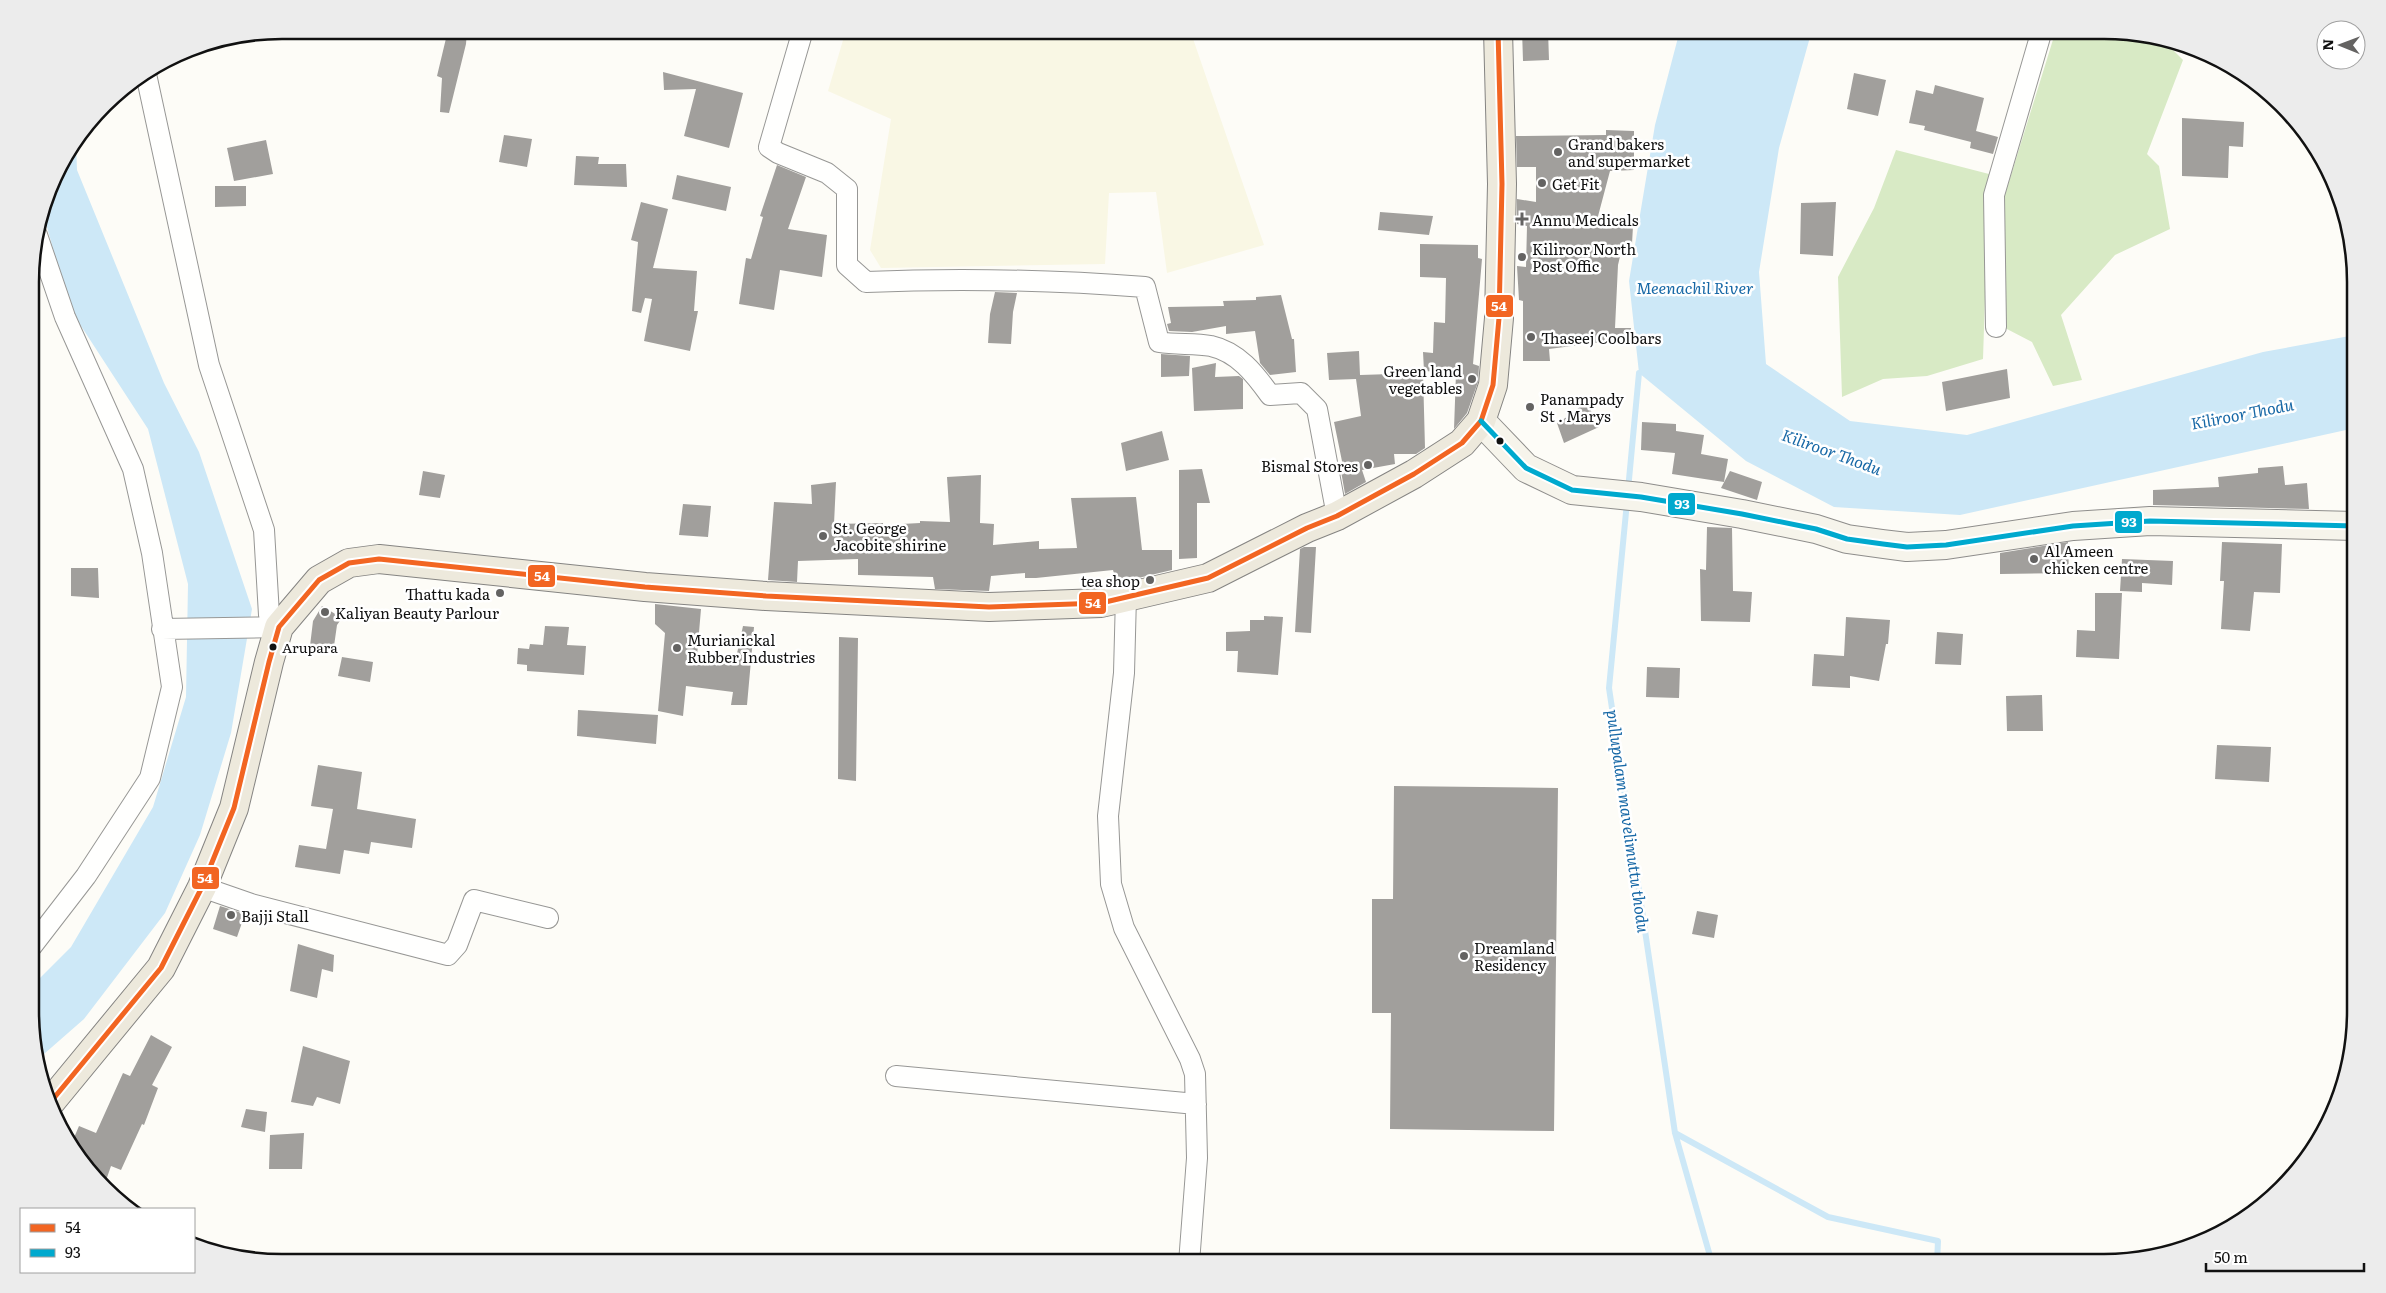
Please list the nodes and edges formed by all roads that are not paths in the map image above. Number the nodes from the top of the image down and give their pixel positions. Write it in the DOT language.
graph roads {
  1 [pos="800,39"];
  2 [pos="1498,39"];
  3 [pos="2039,39"];
  4 [pos="147,80"];
  5 [pos="41,249"];
  6 [pos="1996,327"];
  7 [pos="1480,421"];
  8 [pos="1337,516"];
  9 [pos="2347,526"];
  10 [pos="1126,596"];
  11 [pos="274,626"];
  12 [pos="162,629"];
  13 [pos="202,887"];
  14 [pos="548,918"];
  15 [pos="39,937"];
  16 [pos="896,1076"];
  17 [pos="55,1097"];
  18 [pos="1196,1104"];
  19 [pos="1190,1254"];
  1 -- 8 [label="street"];
  2 -- 7 [label="main road"];
  3 -- 6 [label="street"];
  4 -- 11 [label="street"];
  5 -- 12 [label="street"];
  7 -- 8 [label="main road"];
  7 -- 9 [label="main road"];
  8 -- 10 [label="main road"];
  10 -- 11 [label="main road"];
  10 -- 18 [label="street"];
  11 -- 12 [label="street"];
  11 -- 13 [label="main road"];
  12 -- 15 [label="street"];
  13 -- 14 [label="street"];
  13 -- 17 [label="main road"];
  16 -- 18 [label="street"];
  18 -- 19 [label="street"];
}
